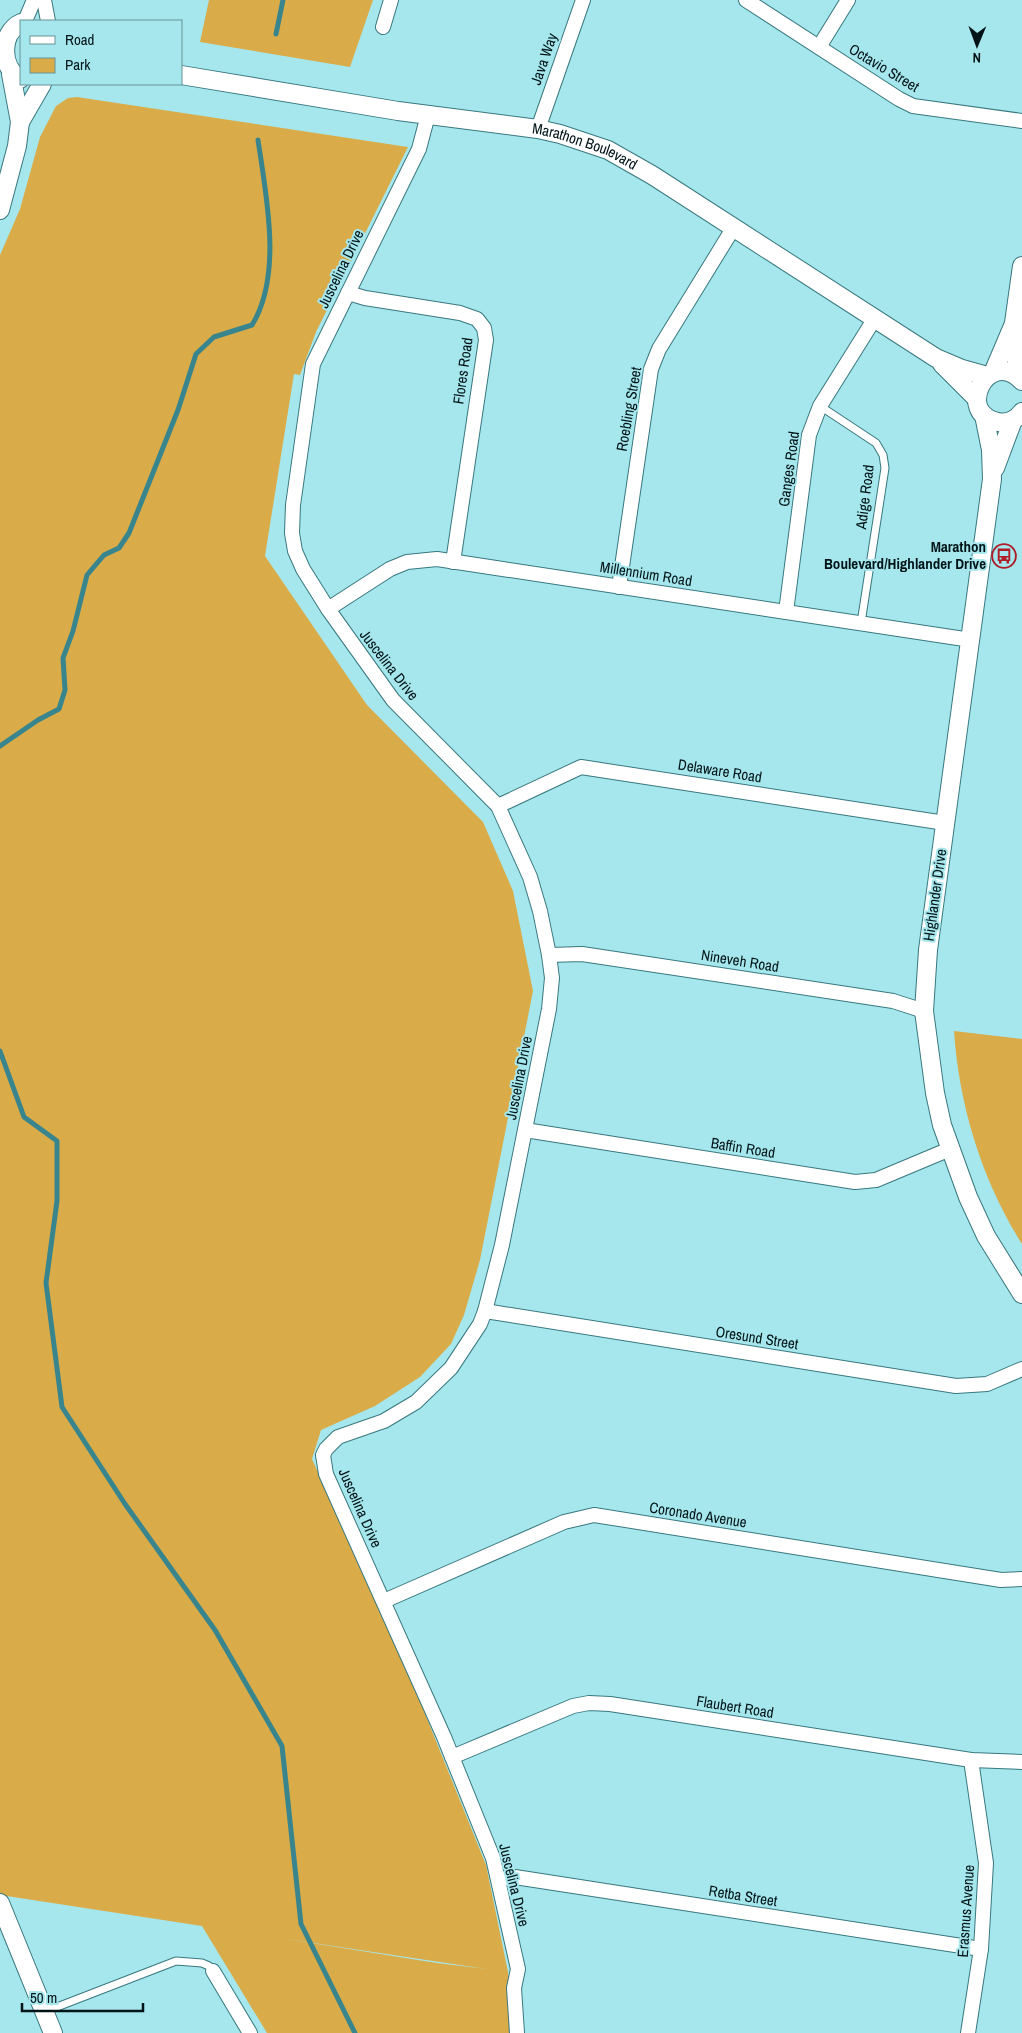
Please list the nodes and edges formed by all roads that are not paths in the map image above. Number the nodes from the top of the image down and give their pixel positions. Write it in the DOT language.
graph roads {
  1 [pos="34,0"];
  2 [pos="44,0"];
  3 [pos="391,0"];
  4 [pos="583,0"];
  5 [pos="746,0"];
  6 [pos="848,0"];
  7 [pos="25,20"];
  8 [pos="48,20"];
  9 [pos="383,27"];
  10 [pos="10,28"];
  11 [pos="819,47"];
  12 [pos="9,71"];
  13 [pos="182,76"];
  14 [pos="41,85"];
  15 [pos="428,115"];
  16 [pos="1022,121"];
  17 [pos="20,122"];
  18 [pos="538,129"];
  19 [pos="0,210"];
  20 [pos="734,227"];
  21 [pos="1022,266"];
  22 [pos="348,293"];
  23 [pos="876,318"];
  24 [pos="1014,323"];
  25 [pos="936,358"];
  26 [pos="990,374"];
  27 [pos="1020,379"];
  28 [pos="976,398"];
  29 [pos="820,406"];
  30 [pos="984,415"];
  31 [pos="1019,416"];
  32 [pos="992,479"];
  33 [pos="453,562"];
  34 [pos="619,586"];
  35 [pos="328,609"];
  36 [pos="786,612"];
  37 [pos="861,623"];
  38 [pos="971,640"];
  39 [pos="498,806"];
  40 [pos="945,823"];
  41 [pos="550,955"];
  42 [pos="924,1011"];
  43 [pos="525,1130"];
  44 [pos="950,1149"];
  45 [pos="1022,1294"];
  46 [pos="485,1311"];
  47 [pos="1022,1369"];
  48 [pos="1022,1579"];
  49 [pos="384,1600"];
  50 [pos="452,1757"];
  51 [pos="971,1760"];
  52 [pos="1022,1762"];
  53 [pos="499,1879"];
  54 [pos="0,1903"];
  55 [pos="981,1949"];
  56 [pos="213,1971"];
  57 [pos="43,2012"];
  58 [pos="53,2033"];
  59 [pos="250,2033"];
  60 [pos="517,2033"];
  61 [pos="968,2033"];
  1 -- 7 [label="street"];
  2 -- 8 [label="street"];
  3 -- 9 [label="street"];
  4 -- 18 [label="street, Java Way"];
  5 -- 11 [label="street, Octavio Street"];
  6 -- 11 [label="street"];
  10 -- 12 [label="street"];
  11 -- 16 [label="street, Octavio Street"];
  12 -- 17 [label="street"];
  13 -- 15 [label="street, Marathon Boulevard"];
  14 -- 17 [label="street"];
  15 -- 18 [label="street, Marathon Boulevard"];
  15 -- 22 [label="street, Juscelina Drive"];
  17 -- 19 [label="street"];
  18 -- 20 [label="street, Marathon Boulevard"];
  20 -- 23 [label="street, Marathon Boulevard"];
  20 -- 34 [label="street, Roebling Street"];
  21 -- 24 [label="street"];
  22 -- 33 [label="street, Flores Road"];
  22 -- 35 [label="street, Juscelina Drive"];
  23 -- 25 [label="street, Marathon Boulevard"];
  23 -- 29 [label="street, Ganges Road"];
  24 -- 26 [label="street"];
  24 -- 27 [label="street"];
  25 -- 26 [label="street, Marathon Boulevard"];
  25 -- 28 [label="street, Marathon Boulevard"];
  26 -- 27 [label="street, Marathon Boulevard"];
  26 -- 28 [label="street"];
  28 -- 30 [label="street, Highlander Drive"];
  29 -- 36 [label="street, Ganges Road"];
  29 -- 37 [label="lane, Adige Road"];
  30 -- 31 [label="street"];
  30 -- 32 [label="street, Highlander Drive"];
  31 -- 32 [label="street, Highlander Drive"];
  32 -- 38 [label="street, Highlander Drive"];
  33 -- 34 [label="street, Millennium Road"];
  33 -- 35 [label="street, Millennium Road"];
  34 -- 36 [label="street, Millennium Road"];
  35 -- 39 [label="street, Juscelina Drive"];
  36 -- 37 [label="street, Millennium Road"];
  37 -- 38 [label="street, Millennium Road"];
  38 -- 40 [label="street, Highlander Drive"];
  39 -- 40 [label="street, Delaware Road"];
  39 -- 41 [label="street, Juscelina Drive"];
  40 -- 42 [label="street, Highlander Drive"];
  41 -- 42 [label="street, Nineveh Road"];
  41 -- 43 [label="street, Juscelina Drive"];
  42 -- 44 [label="street, Highlander Drive"];
  43 -- 44 [label="street, Baffin Road"];
  43 -- 46 [label="street, Juscelina Drive"];
  44 -- 45 [label="street, Highlander Drive"];
  46 -- 47 [label="street, Oresund Street"];
  46 -- 49 [label="street, Juscelina Drive"];
  48 -- 49 [label="street, Coronado Avenue"];
  49 -- 50 [label="street, Juscelina Drive"];
  50 -- 51 [label="street, Flaubert Road"];
  50 -- 53 [label="street, Juscelina Drive"];
  51 -- 52 [label="street, Flaubert Road"];
  51 -- 55 [label="street, Erasmus Avenue"];
  53 -- 55 [label="street, Retba Street"];
  53 -- 60 [label="street, Juscelina Drive"];
  54 -- 57 [label="street"];
  55 -- 61 [label="street, Erasmus Avenue"];
  56 -- 57 [label="lane"];
  56 -- 59 [label="street"];
  57 -- 58 [label="street"];
}
